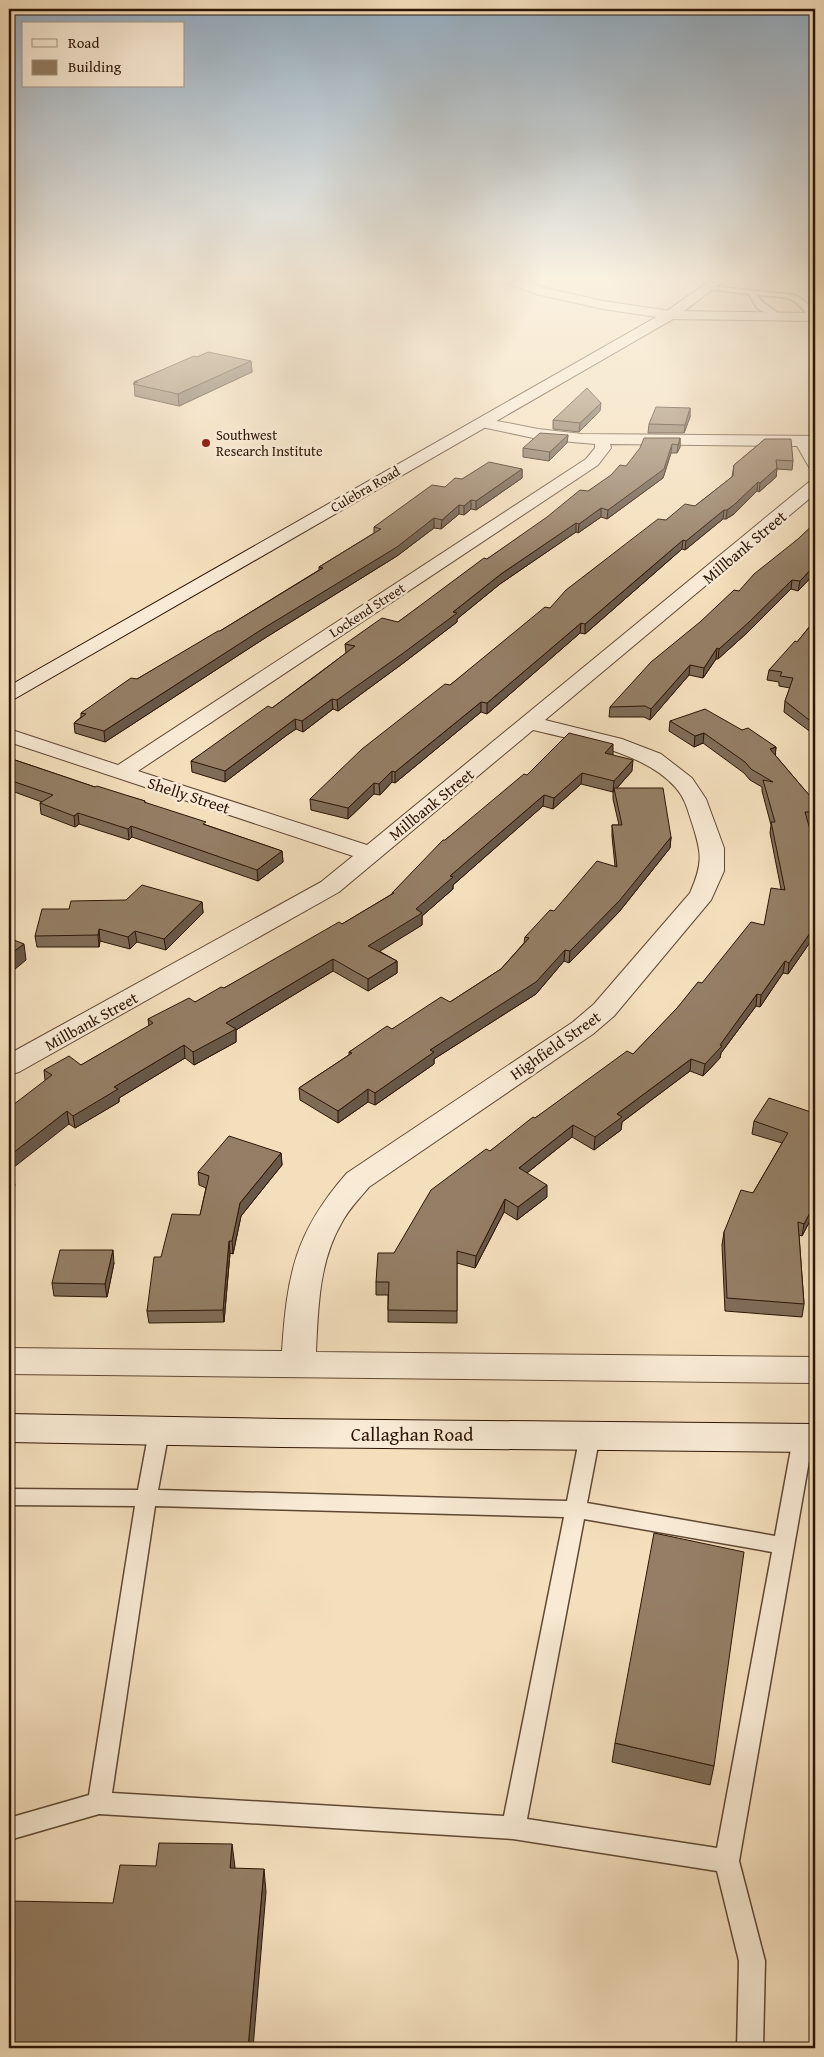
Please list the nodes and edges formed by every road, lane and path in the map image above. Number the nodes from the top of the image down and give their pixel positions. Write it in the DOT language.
graph roads {
  1 [pos="563,376"];
  2 [pos="482,422"];
  3 [pos="602,440"];
  4 [pos="809,440"];
  5 [pos="815,464"];
  6 [pos="815,486"];
  7 [pos="9,694"];
  8 [pos="531,724"];
  9 [pos="9,734"];
  10 [pos="120,773"];
  11 [pos="371,854"];
  12 [pos="9,1066"];
  13 [pos="9,1362"];
  14 [pos="298,1365"];
  15 [pos="815,1370"];
  16 [pos="9,1428"];
  17 [pos="159,1431"];
  18 [pos="590,1435"];
  19 [pos="809,1438"];
  20 [pos="9,1497"];
  21 [pos="146,1498"];
  22 [pos="574,1508"];
  23 [pos="784,1546"];
  24 [pos="99,1803"];
  25 [pos="513,1828"];
  26 [pos="9,1829"];
  27 [pos="727,1861"];
  28 [pos="750,2048"];
  1 -- 2 [label="street, Culebra Road"];
  2 -- 3 [label="street"];
  2 -- 7 [label="street, Culebra Road"];
  3 -- 4 [label="street"];
  3 -- 10 [label="street, Lockend Street"];
  4 -- 5 [label="street"];
  6 -- 8 [label="street, Millbank Street"];
  8 -- 11 [label="street, Millbank Street"];
  8 -- 14 [label="street, Highfield Street"];
  9 -- 10 [label="street, Shelly Street"];
  10 -- 11 [label="street, Shelly Street"];
  11 -- 12 [label="street, Millbank Street"];
  13 -- 14 [label="street"];
  14 -- 15 [label="street"];
  16 -- 17 [label="street, Callaghan Road"];
  17 -- 18 [label="street, Callaghan Road"];
  17 -- 21 [label="lane"];
  18 -- 19 [label="street, Callaghan Road"];
  18 -- 22 [label="lane"];
  19 -- 23 [label="lane"];
  20 -- 21 [label="lane"];
  21 -- 22 [label="lane"];
  21 -- 24 [label="lane"];
  22 -- 23 [label="lane"];
  22 -- 25 [label="lane"];
  23 -- 27 [label="lane"];
  24 -- 25 [label="lane"];
  24 -- 26 [label="lane"];
  25 -- 27 [label="lane"];
  27 -- 28 [label="lane"];
}
